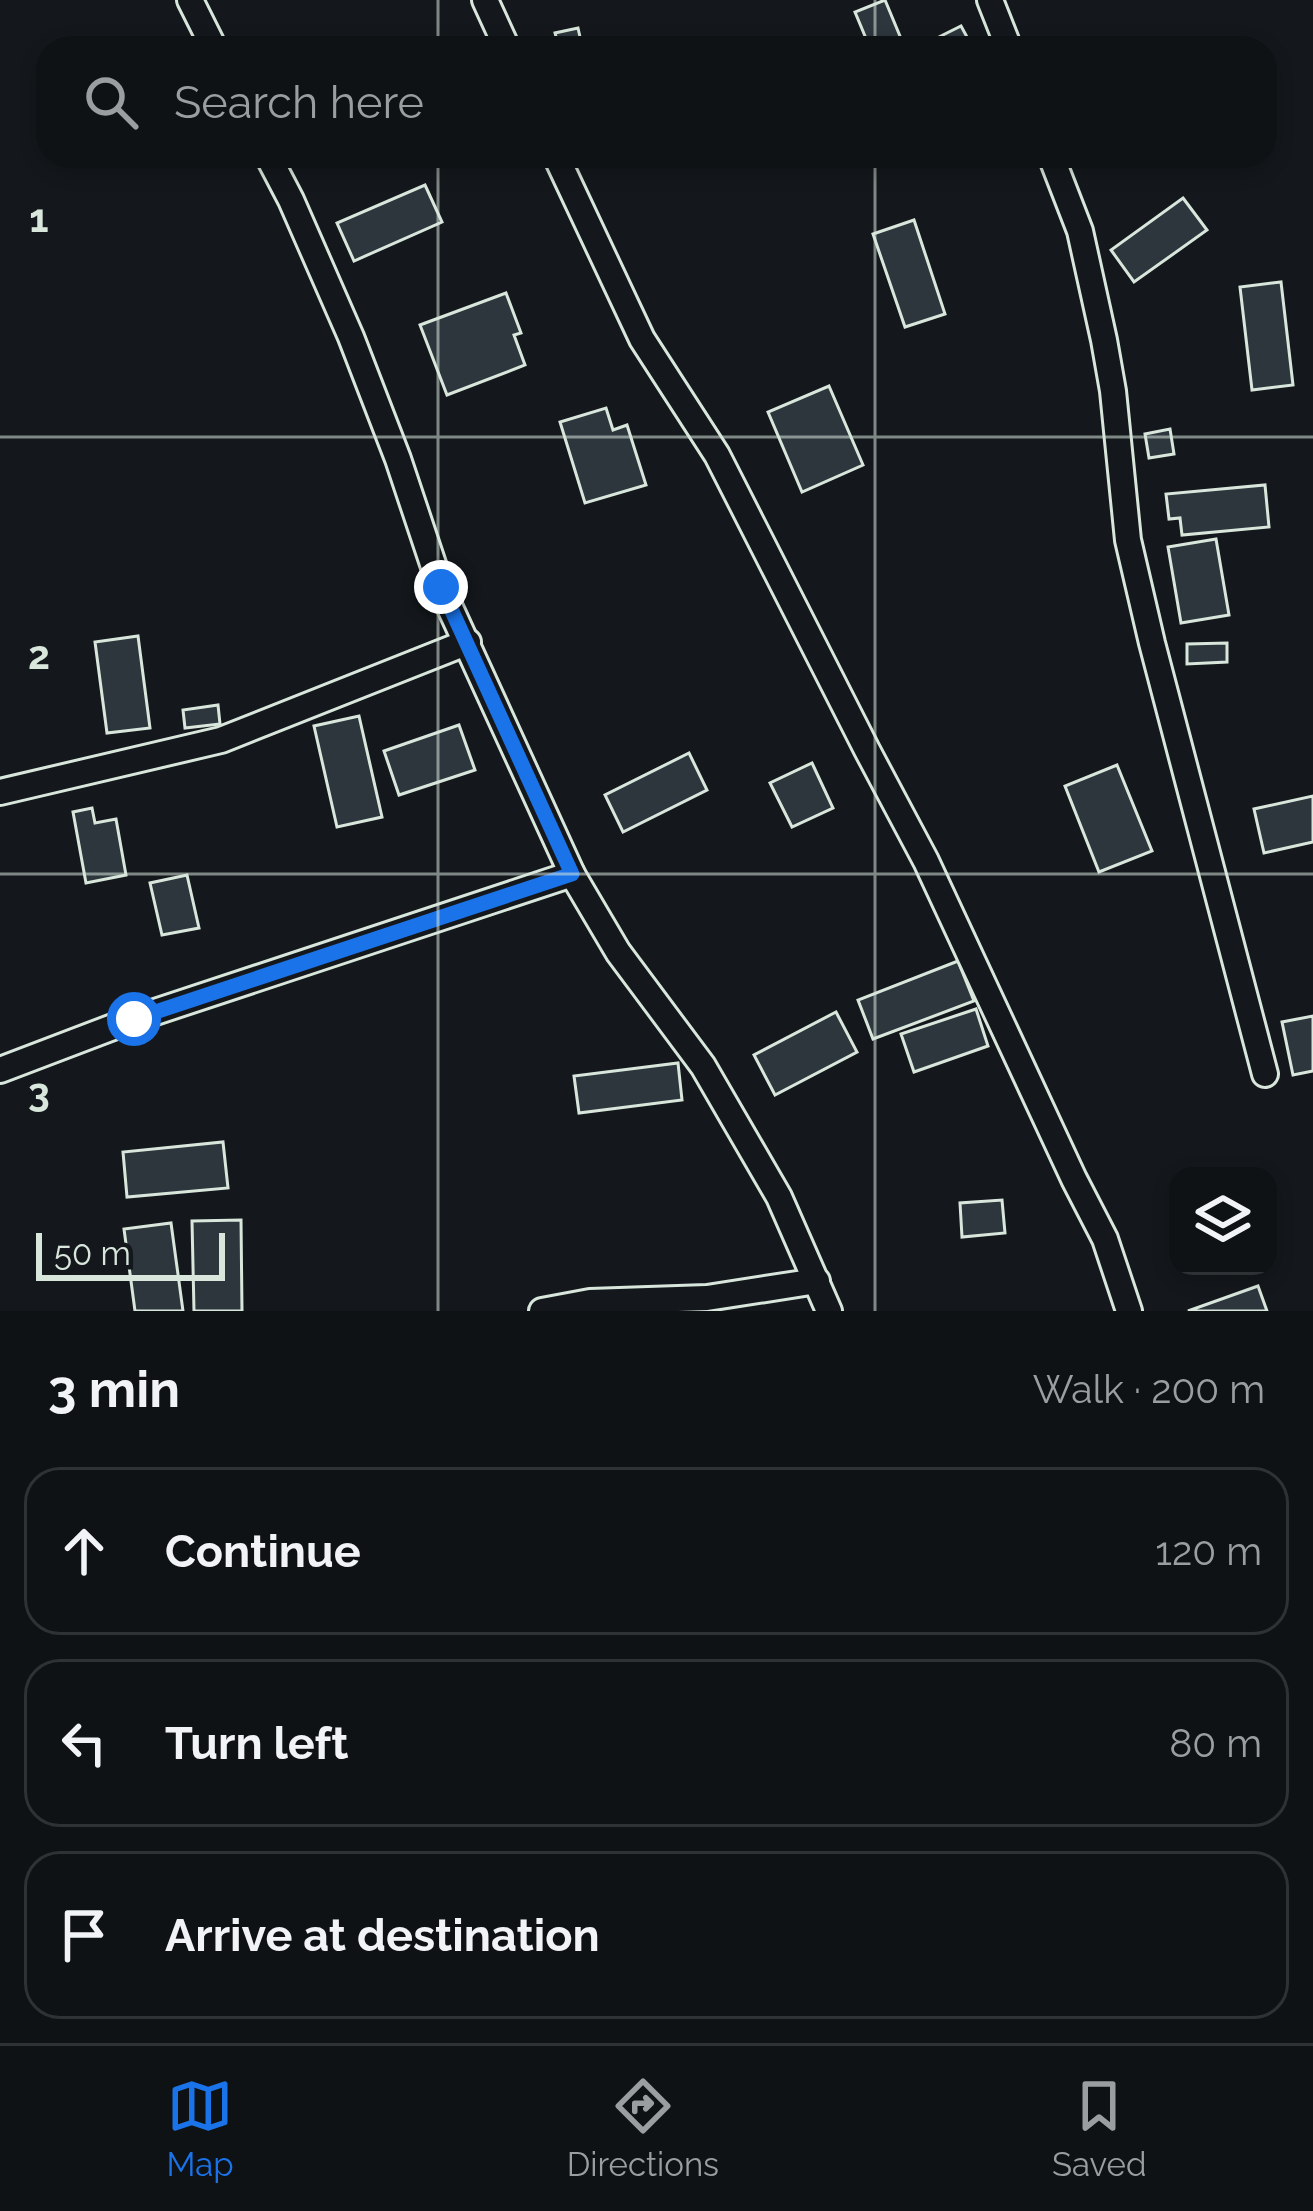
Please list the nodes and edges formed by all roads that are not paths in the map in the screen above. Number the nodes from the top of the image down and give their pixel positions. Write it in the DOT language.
graph roads {
  1 [pos="190,0"];
  2 [pos="485,0"];
  3 [pos="990,0"];
  4 [pos="208,36"];
  5 [pos="502,36"];
  6 [pos="1004,36"];
  7 [pos="275,168"];
  8 [pos="562,168"];
  9 [pos="1056,168"];
  10 [pos="468,642"];
  11 [pos="0,792"];
  12 [pos="572,874"];
  13 [pos="0,1070"];
  14 [pos="1265,1074"];
  15 [pos="818,1281"];
  16 [pos="542,1311"];
  17 [pos="829,1311"];
  18 [pos="1129,1311"];
  1 -- 4 [label="street"];
  2 -- 5 [label="street"];
  3 -- 6 [label="street"];
  7 -- 10 [label="street"];
  8 -- 18 [label="street"];
  9 -- 14 [label="street"];
  10 -- 11 [label="street"];
  10 -- 12 [label="street"];
  12 -- 13 [label="street"];
  12 -- 15 [label="street"];
  15 -- 16 [label="street"];
  15 -- 17 [label="street"];
}
